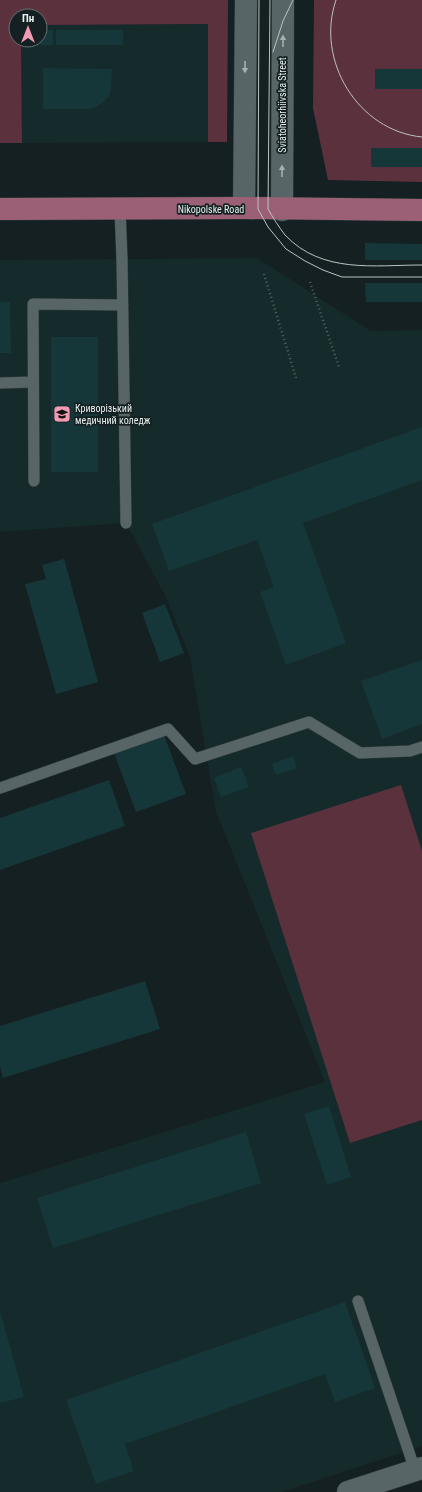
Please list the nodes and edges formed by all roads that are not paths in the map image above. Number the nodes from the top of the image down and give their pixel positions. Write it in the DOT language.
graph roads {
  1 [pos="246,0"];
  2 [pos="283,0"];
  3 [pos="244,208"];
  4 [pos="0,209"];
  5 [pos="120,209"];
  6 [pos="282,210"];
  7 [pos="422,210"];
  8 [pos="123,305"];
  9 [pos="33,382"];
  10 [pos="0,383"];
  11 [pos="34,481"];
  12 [pos="126,523"];
  13 [pos="422,747"];
  14 [pos="0,788"];
  15 [pos="358,1301"];
  16 [pos="418,1469"];
  17 [pos="348,1492"];
  1 -- 3 [label="main road, one-way"];
  6 -- 2 [label="main road, Sviatoheorhiivska Street, one-way"];
  3 -- 5 [label="main road, Nikopolske Road"];
  3 -- 6 [label="main road, Nikopolske Road"];
  4 -- 5 [label="main road, Nikopolske Road"];
  5 -- 8 [label="lane"];
  6 -- 7 [label="main road, Nikopolske Road"];
  8 -- 9 [label="lane"];
  8 -- 12 [label="lane"];
  9 -- 10 [label="lane"];
  9 -- 11 [label="lane"];
  13 -- 14 [label="lane"];
  15 -- 16 [label="lane"];
  16 -- 17 [label="main road"];
}
